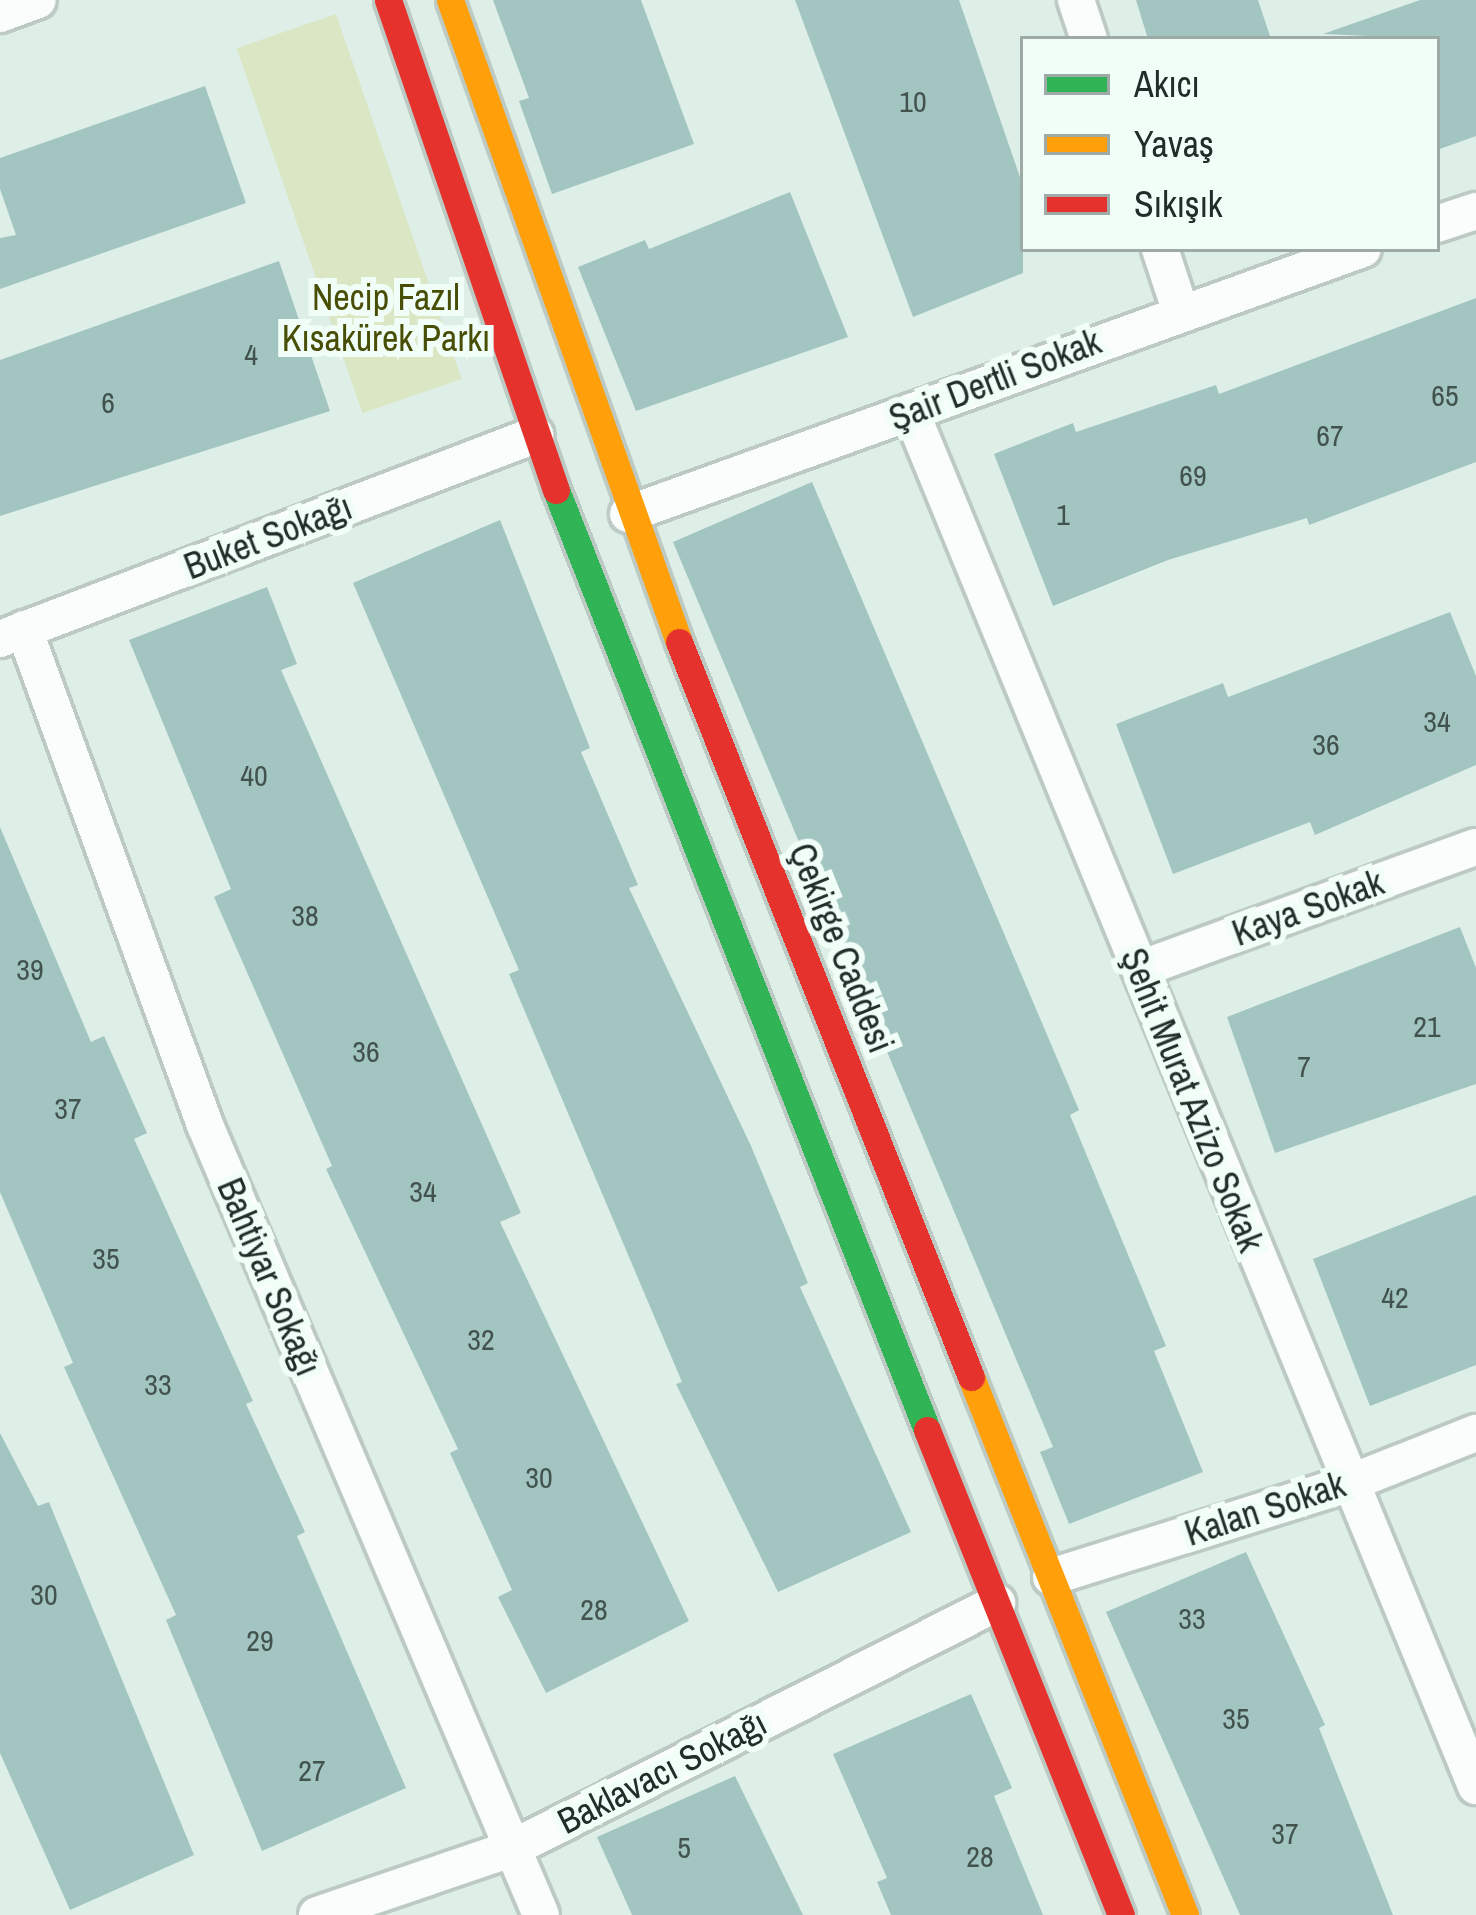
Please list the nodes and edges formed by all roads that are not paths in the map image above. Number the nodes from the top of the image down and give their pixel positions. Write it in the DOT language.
graph roads {
  1 [pos="38,0"];
  2 [pos="388,0"];
  3 [pos="450,0"];
  4 [pos="1076,0"];
  5 [pos="0,14"];
  6 [pos="1089,36"];
  7 [pos="1476,212"];
  8 [pos="1440,223"];
  9 [pos="1161,252"];
  10 [pos="1354,252"];
  11 [pos="1180,310"];
  12 [pos="911,412"];
  13 [pos="536,435"];
  14 [pos="628,514"];
  15 [pos="12,634"];
  16 [pos="1476,847"];
  17 [pos="1140,969"];
  18 [pos="1476,1433"];
  19 [pos="1347,1484"];
  20 [pos="1051,1577"];
  21 [pos="997,1603"];
  22 [pos="1476,1786"];
  23 [pos="511,1849"];
  24 [pos="317,1915"];
  25 [pos="541,1915"];
  26 [pos="1121,1915"];
  27 [pos="1185,1915"];
  1 -- 5 [label="street"];
  2 -- 13 [label="main road"];
  3 -- 14 [label="main road, Çekirge Caddesi"];
  4 -- 6 [label="street"];
  7 -- 8 [label="street"];
  9 -- 11 [label="street"];
  10 -- 11 [label="street, Şair Dertli Sokak"];
  11 -- 12 [label="street, Şair Dertli Sokak"];
  12 -- 14 [label="street, Şair Dertli Sokak"];
  12 -- 17 [label="street, Şehit Murat Azizo Sokak"];
  13 -- 15 [label="street, Buket Sokağı"];
  13 -- 21 [label="main road"];
  14 -- 20 [label="main road, Çekirge Caddesi"];
  15 -- 23 [label="street, Bahtiyar Sokağı"];
  16 -- 17 [label="street, Kaya Sokak"];
  17 -- 19 [label="street, Şehit Murat Azizo Sokak"];
  18 -- 19 [label="street, Kalan Sokak"];
  19 -- 20 [label="street, Kalan Sokak"];
  19 -- 22 [label="street, Şehit Murat Azizo Sokak"];
  20 -- 27 [label="main road, Çekirge Caddesi"];
  21 -- 23 [label="street, Baklavacı Sokağı"];
  21 -- 26 [label="main road"];
  23 -- 24 [label="street, Baklavacı Sokağı"];
  23 -- 25 [label="street, Bahtiyar Sokağı"];
}
